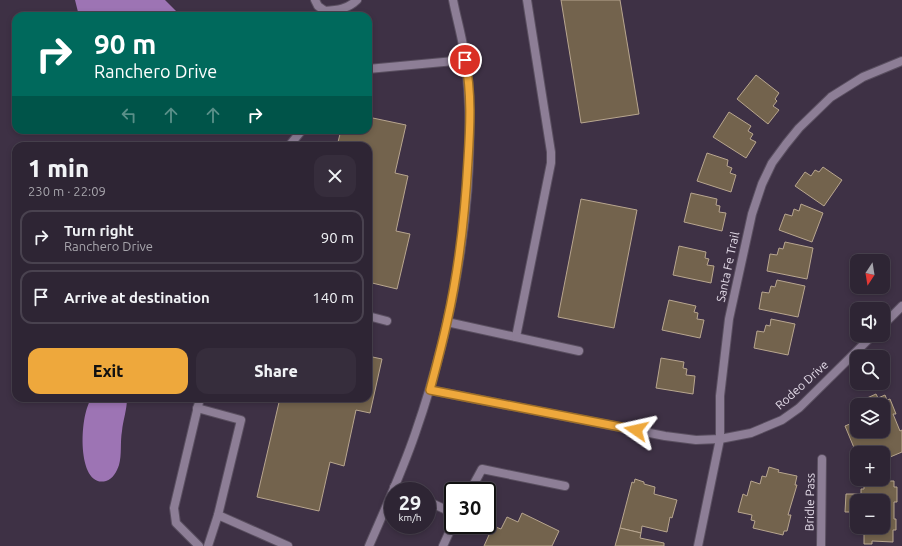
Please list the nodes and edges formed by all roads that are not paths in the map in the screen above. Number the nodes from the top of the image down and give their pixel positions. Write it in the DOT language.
graph roads {
  1 [pos="315,0"];
  2 [pos="357,0"];
  3 [pos="452,0"];
  4 [pos="527,0"];
  5 [pos="465,60"];
  6 [pos="902,62"];
  7 [pos="372,69"];
  8 [pos="299,134"];
  9 [pos="292,142"];
  10 [pos="902,306"];
  11 [pos="372,317"];
  12 [pos="890,318"];
  13 [pos="387,321"];
  14 [pos="447,322"];
  15 [pos="516,337"];
  16 [pos="866,342"];
  17 [pos="580,351"];
  18 [pos="430,390"];
  19 [pos="199,402"];
  20 [pos="197,408"];
  21 [pos="720,439"];
  22 [pos="822,459"];
  23 [pos="396,482"];
  24 [pos="475,482"];
  25 [pos="565,486"];
  26 [pos="384,511"];
  27 [pos="218,515"];
  28 [pos="448,534"];
  29 [pos="199,546"];
  30 [pos="208,546"];
  31 [pos="288,546"];
  32 [pos="369,546"];
  33 [pos="443,546"];
  34 [pos="698,546"];
  35 [pos="821,546"];
  1 -- 2 [label="street"];
  3 -- 5 [label="street"];
  4 -- 15 [label="street"];
  5 -- 7 [label="street"];
  5 -- 14 [label="street"];
  6 -- 21 [label="street, Santa Fe Trail"];
  8 -- 9 [label="street"];
  10 -- 12 [label="street"];
  11 -- 13 [label="street"];
  14 -- 15 [label="street"];
  14 -- 18 [label="street"];
  15 -- 17 [label="street"];
  16 -- 21 [label="street, Rodeo Drive"];
  18 -- 21 [label="street, Rodeo Drive"];
  18 -- 23 [label="street"];
  19 -- 20 [label="street"];
  20 -- 27 [label="street"];
  20 -- 29 [label="street"];
  21 -- 34 [label="street, Santa Fe Trail"];
  22 -- 35 [label="street, Bridle Pass"];
  24 -- 25 [label="street"];
  26 -- 32 [label="street"];
  27 -- 30 [label="street"];
  27 -- 31 [label="street"];
  28 -- 33 [label="street"];
}
